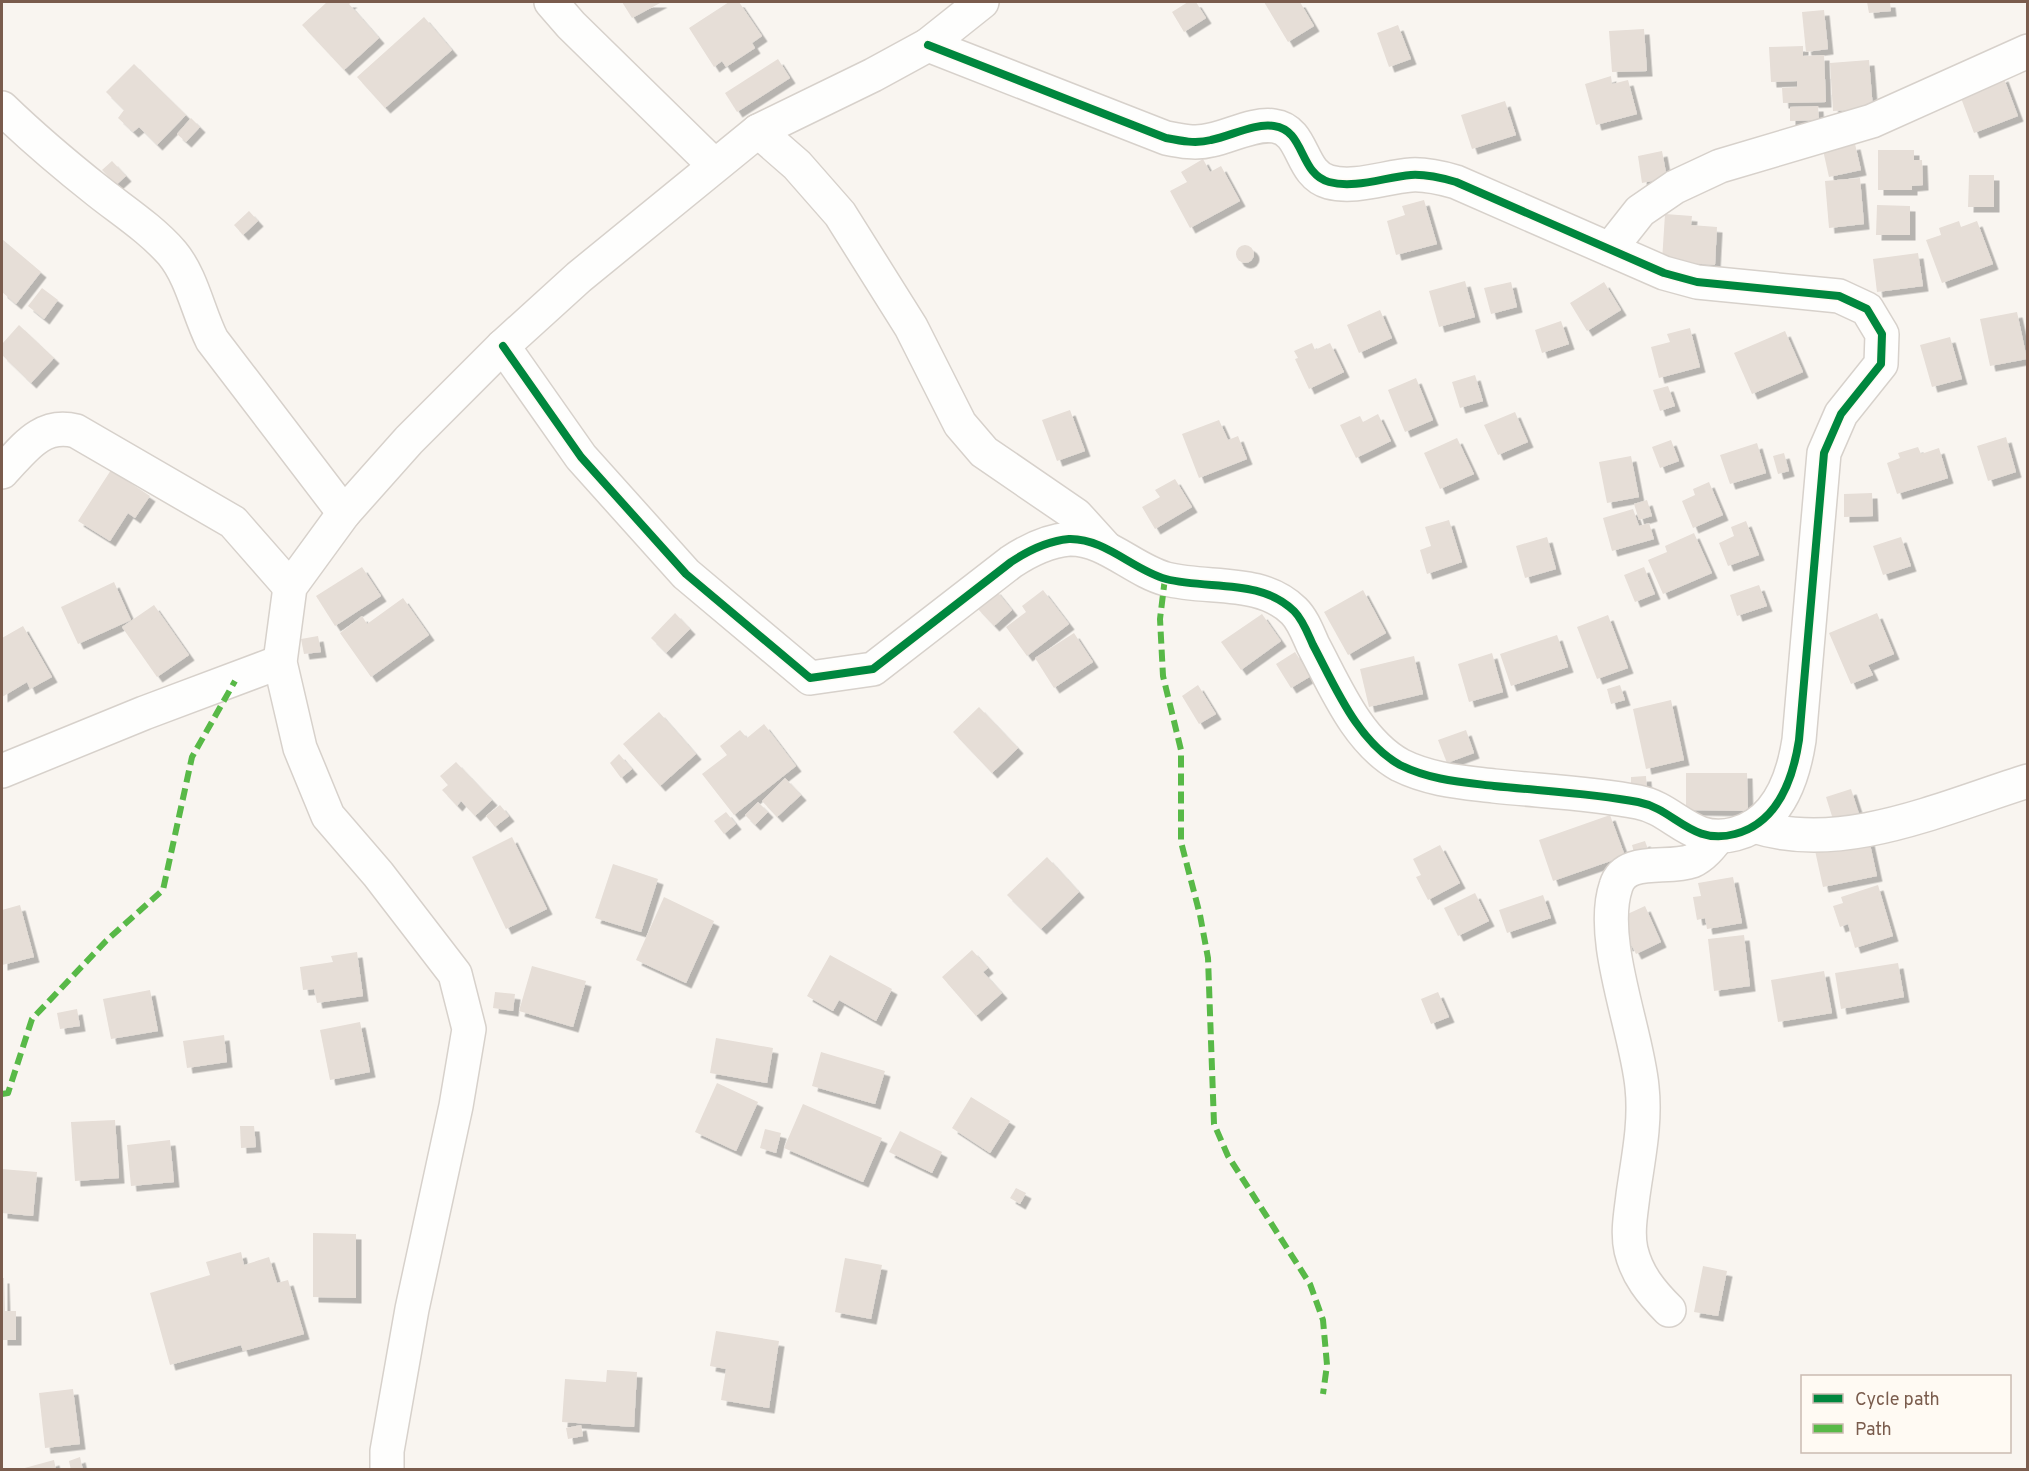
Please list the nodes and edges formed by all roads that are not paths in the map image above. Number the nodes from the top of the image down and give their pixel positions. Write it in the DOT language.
graph roads {
  1 [pos="551,2"];
  2 [pos="972,6"];
  3 [pos="928,45"];
  4 [pos="2028,51"];
  5 [pos="2,108"];
  6 [pos="758,131"];
  7 [pos="714,165"];
  8 [pos="1610,249"];
  9 [pos="503,346"];
  10 [pos="2,472"];
  11 [pos="344,513"];
  12 [pos="1106,548"];
  13 [pos="290,587"];
  14 [pos="280,662"];
  15 [pos="2,771"];
  16 [pos="2028,781"];
  17 [pos="1754,826"];
  18 [pos="1718,837"];
  19 [pos="1669,1310"];
  20 [pos="387,1470"];
  1 -- 7 [label="street"];
  2 -- 3 [label="street"];
  3 -- 6 [label="street"];
  3 -- 8 [label="street"];
  4 -- 8 [label="street"];
  5 -- 11 [label="street"];
  6 -- 7 [label="street"];
  6 -- 12 [label="street"];
  7 -- 9 [label="street"];
  8 -- 17 [label="street"];
  9 -- 11 [label="street"];
  9 -- 12 [label="street"];
  10 -- 13 [label="street"];
  11 -- 13 [label="street"];
  12 -- 18 [label="street"];
  13 -- 14 [label="street"];
  14 -- 15 [label="street"];
  14 -- 20 [label="street"];
  16 -- 17 [label="street"];
  17 -- 18 [label="street"];
  18 -- 19 [label="street"];
}
